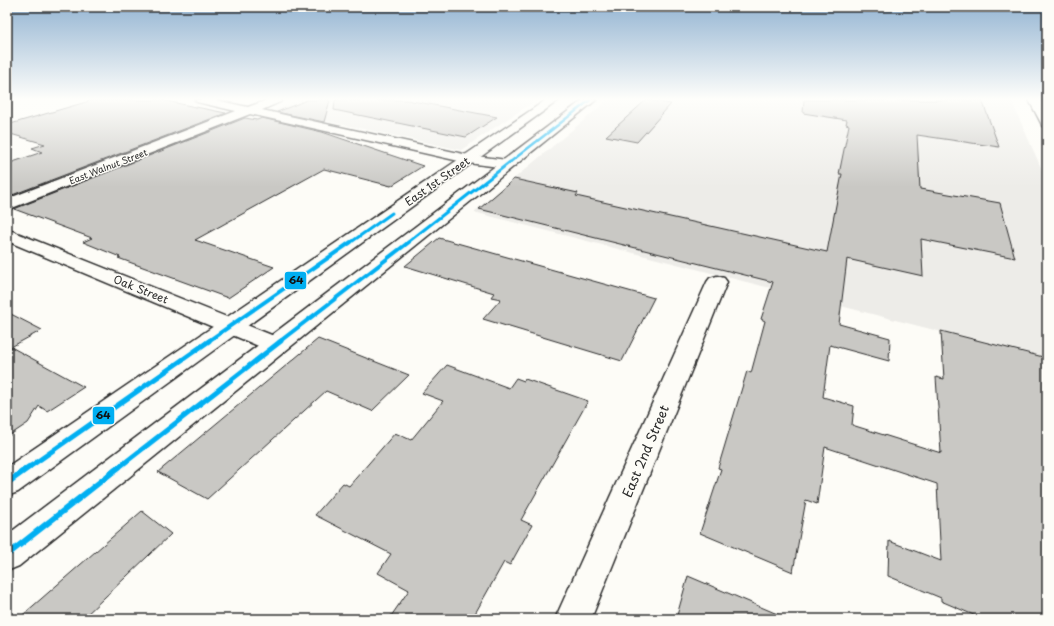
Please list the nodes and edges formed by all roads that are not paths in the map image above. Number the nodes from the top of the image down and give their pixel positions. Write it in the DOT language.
graph roads {
  1 [pos="201,129"];
  2 [pos="335,129"];
  3 [pos="511,129"];
  4 [pos="552,129"];
  5 [pos="468,159"];
  6 [pos="507,164"];
  7 [pos="7,205"];
  8 [pos="7,234"];
  9 [pos="717,282"];
  10 [pos="231,326"];
  11 [pos="276,344"];
  12 [pos="7,483"];
  13 [pos="7,555"];
  14 [pos="573,619"];
  1 -- 7 [label="street, East Walnut Street"];
  2 -- 5 [label="street"];
  3 -- 5 [label="street, East 1st Street"];
  4 -- 6 [label="street"];
  5 -- 6 [label="street"];
  5 -- 10 [label="street, East 1st Street"];
  6 -- 11 [label="street"];
  8 -- 10 [label="street, Oak Street"];
  9 -- 14 [label="street, East 2nd Street"];
  10 -- 11 [label="street, Oak Street"];
  10 -- 12 [label="street, East 1st Street"];
  11 -- 13 [label="street"];
}
